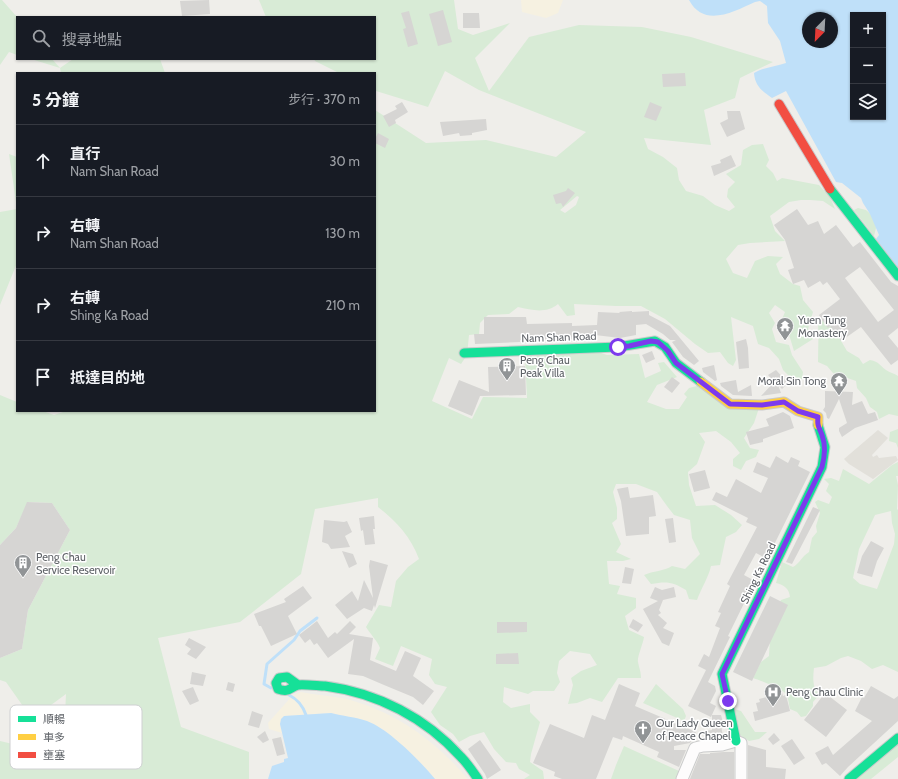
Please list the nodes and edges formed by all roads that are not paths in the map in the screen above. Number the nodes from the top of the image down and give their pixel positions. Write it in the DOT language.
graph roads {
  1 [pos="779,104"];
  2 [pos="898,276"];
  3 [pos="464,353"];
  4 [pos="818,417"];
  5 [pos="298,685"];
  6 [pos="898,738"];
  7 [pos="736,741"];
  8 [pos="478,779"];
  9 [pos="682,779"];
  10 [pos="741,779"];
  11 [pos="849,779"];
  1 -- 2 [label="street"];
  3 -- 4 [label="street, Nam Shan Road"];
  4 -- 7 [label="street, Shing Ka Road"];
  5 -- 8 [label="street"];
  6 -- 11 [label="street"];
  7 -- 9 [label="street"];
  7 -- 10 [label="street"];
}
